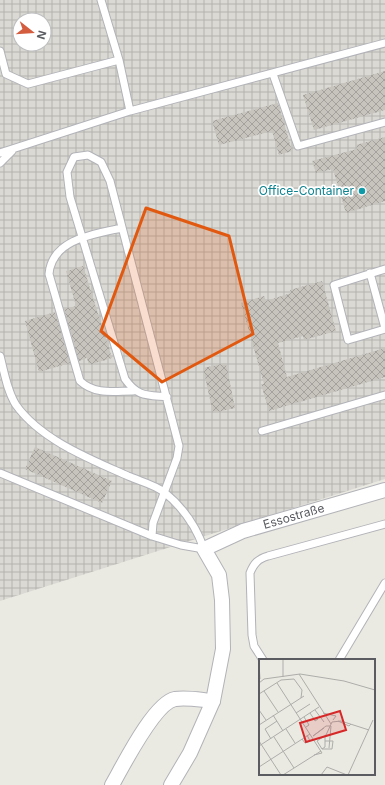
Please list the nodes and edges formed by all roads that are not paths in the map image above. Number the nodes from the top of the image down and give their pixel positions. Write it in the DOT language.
graph roads {
  1 [pos="102,0"];
  2 [pos="385,43"];
  3 [pos="0,51"];
  4 [pos="119,60"];
  5 [pos="273,74"];
  6 [pos="130,111"];
  7 [pos="385,122"];
  8 [pos="14,150"];
  9 [pos="0,153"];
  10 [pos="0,162"];
  11 [pos="122,228"];
  12 [pos="82,236"];
  13 [pos="385,269"];
  14 [pos="370,273"];
  15 [pos="385,329"];
  16 [pos="0,356"];
  17 [pos="3,383"];
  18 [pos="133,391"];
  19 [pos="385,395"];
  20 [pos="167,397"];
  21 [pos="262,431"];
  22 [pos="0,473"];
  23 [pos="385,490"];
  24 [pos="164,492"];
  25 [pos="385,524"];
  26 [pos="152,536"];
  27 [pos="204,549"];
  28 [pos="385,583"];
  29 [pos="262,659"];
  30 [pos="340,659"];
  31 [pos="213,701"];
  32 [pos="112,785"];
  33 [pos="171,785"];
  1 -- 4 [label="lane"];
  2 -- 5 [label="lane"];
  3 -- 4 [label="lane"];
  4 -- 6 [label="lane"];
  5 -- 6 [label="lane"];
  5 -- 7 [label="lane"];
  6 -- 8 [label="lane"];
  8 -- 9 [label="lane"];
  8 -- 10 [label="lane"];
  11 -- 12 [label="lane"];
  11 -- 12 [label="lane"];
  11 -- 20 [label="lane"];
  12 -- 18 [label="lane"];
  12 -- 18 [label="lane"];
  13 -- 14 [label="lane"];
  14 -- 15 [label="lane"];
  14 -- 15 [label="lane"];
  16 -- 17 [label="lane"];
  17 -- 24 [label="lane"];
  18 -- 20 [label="lane"];
  19 -- 21 [label="lane"];
  20 -- 24 [label="lane"];
  22 -- 26 [label="lane"];
  23 -- 27 [label="street, Essostraße"];
  24 -- 26 [label="lane"];
  24 -- 27 [label="lane"];
  25 -- 29 [label="lane"];
  26 -- 27 [label="lane"];
  27 -- 31 [label="street"];
  28 -- 30 [label="lane"];
  31 -- 32 [label="street"];
  31 -- 33 [label="street"];
}
